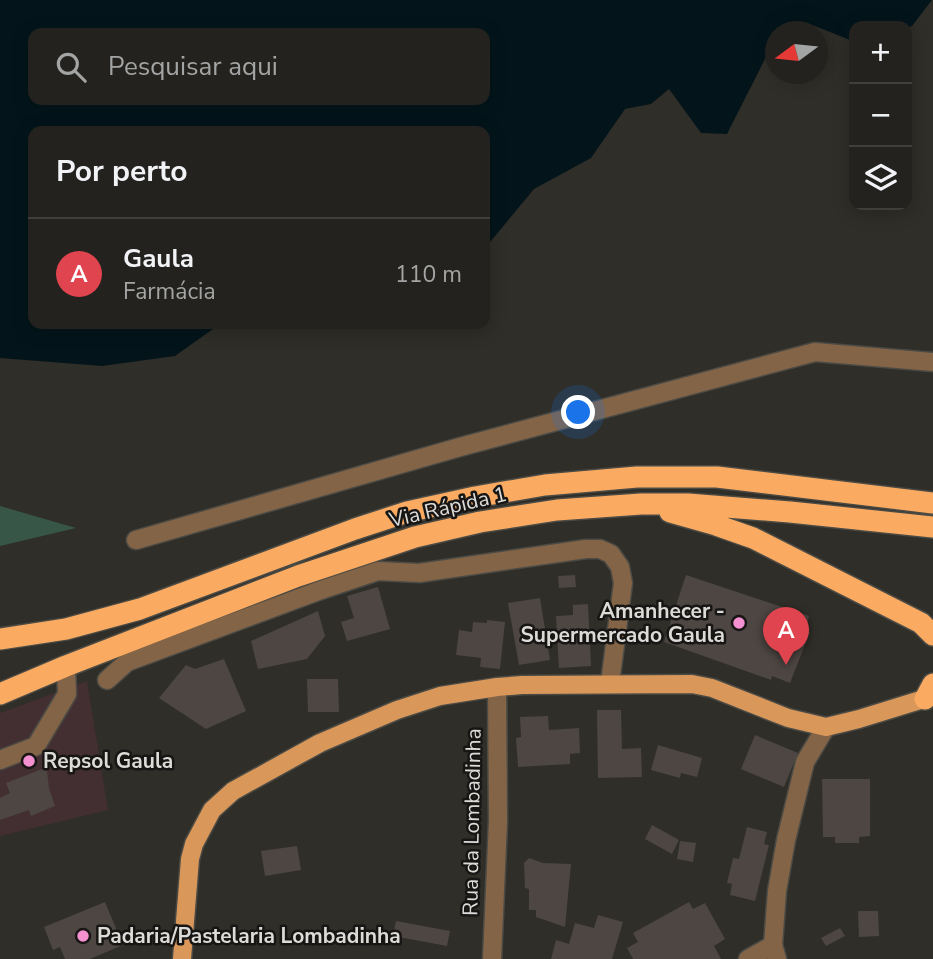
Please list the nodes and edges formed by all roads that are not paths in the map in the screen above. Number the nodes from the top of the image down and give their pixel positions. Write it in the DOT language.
graph roads {
  1 [pos="933,362"];
  2 [pos="933,503"];
  3 [pos="641,504"];
  4 [pos="933,527"];
  5 [pos="136,540"];
  6 [pos="933,635"];
  7 [pos="0,639"];
  8 [pos="66,666"];
  9 [pos="107,680"];
  10 [pos="610,683"];
  11 [pos="497,687"];
  12 [pos="930,693"];
  13 [pos="0,694"];
  14 [pos="826,727"];
  15 [pos="0,760"];
  16 [pos="775,952"];
  17 [pos="182,959"];
  18 [pos="492,959"];
  19 [pos="748,959"];
  1 -- 5 [label="street"];
  2 -- 7 [label="highway, Via Rápida 1"];
  3 -- 4 [label="highway, Via Rápida 1"];
  3 -- 6 [label="highway"];
  3 -- 8 [label="highway, Via Rápida 1"];
  8 -- 13 [label="highway, Via Rápida 1"];
  8 -- 15 [label="street"];
  9 -- 10 [label="street"];
  10 -- 11 [label="main road"];
  10 -- 14 [label="main road"];
  11 -- 17 [label="main road"];
  11 -- 18 [label="street, Rua da Lombadinha"];
  12 -- 14 [label="main road"];
  14 -- 16 [label="street"];
  16 -- 19 [label="street"];
}
